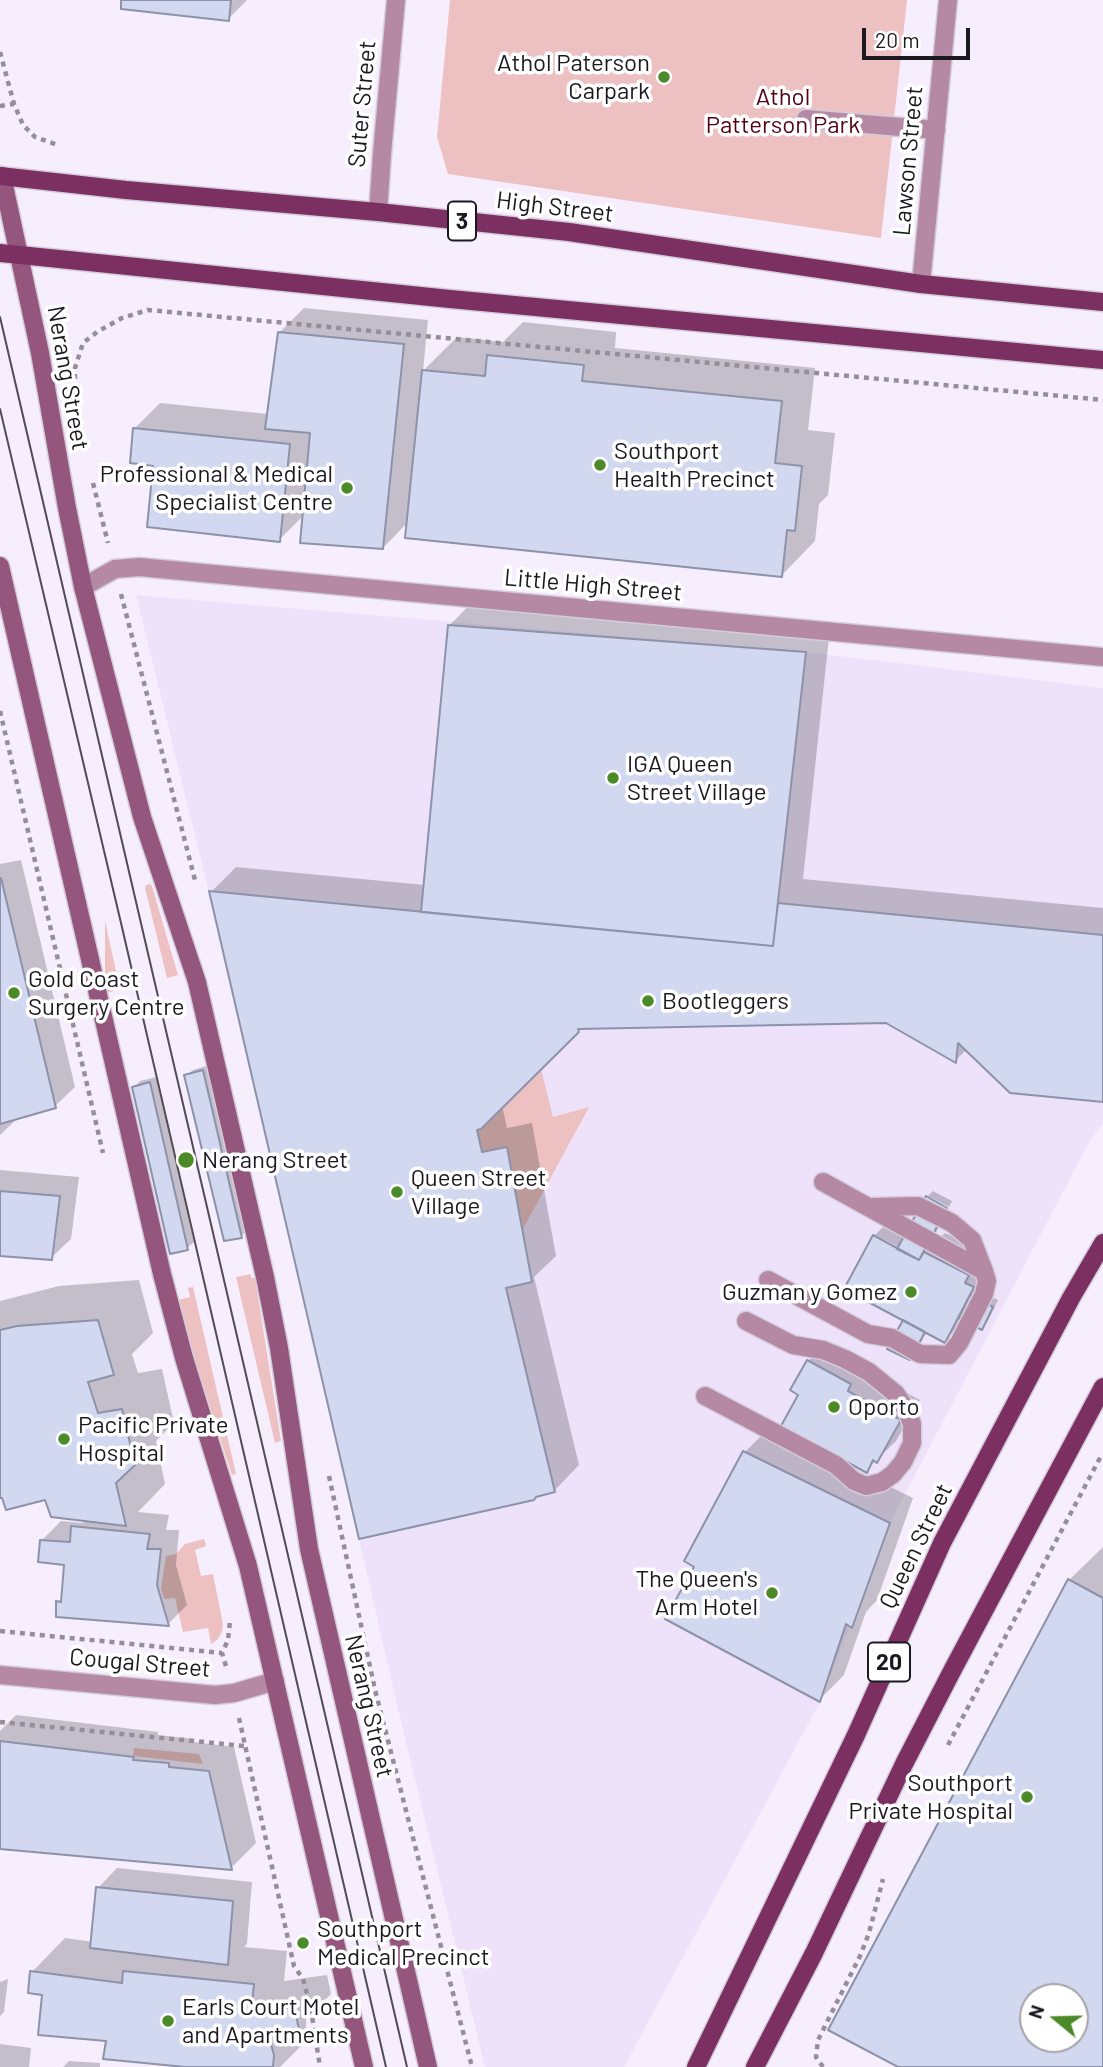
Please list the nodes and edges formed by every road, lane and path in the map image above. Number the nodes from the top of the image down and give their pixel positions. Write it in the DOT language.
graph roads {
  1 [pos="396,0"];
  2 [pos="948,0"];
  3 [pos="0,52"];
  4 [pos="14,104"];
  5 [pos="0,106"];
  6 [pos="806,118"];
  7 [pos="936,130"];
  8 [pos="58,145"];
  9 [pos="1,174"];
  10 [pos="378,212"];
  11 [pos="0,253"];
  12 [pos="20,256"];
  13 [pos="921,284"];
  14 [pos="1103,302"];
  15 [pos="1103,360"];
  16 [pos="74,390"];
  17 [pos="1103,400"];
  18 [pos="92,476"];
  19 [pos="109,546"];
  20 [pos="0,566"];
  21 [pos="83,587"];
  22 [pos="1103,657"];
  23 [pos="822,1182"];
  24 [pos="869,1207"];
  25 [pos="1103,1243"];
  26 [pos="984,1271"];
  27 [pos="768,1280"];
  28 [pos="746,1321"];
  29 [pos="1103,1387"];
  30 [pos="705,1396"];
  31 [pos="1103,1452"];
  32 [pos="0,1631"];
  33 [pos="222,1653"];
  34 [pos="0,1675"];
  35 [pos="275,1681"];
  36 [pos="0,1722"];
  37 [pos="244,1746"];
  38 [pos="946,1750"];
  39 [pos="884,1873"];
  40 [pos="364,2067"];
  41 [pos="428,2067"];
  42 [pos="696,2067"];
  43 [pos="755,2067"];
  44 [pos="823,2067"];
  1 -- 10 [label="street, Suter Street"];
  2 -- 7 [label="street, Lawson Street"];
  3 -- 4 [label="path"];
  4 -- 5 [label="path"];
  4 -- 8 [label="path"];
  6 -- 7 [label="street"];
  7 -- 13 [label="street, Lawson Street"];
  9 -- 10 [label="main road, High Street / 3"];
  9 -- 12 [label="main road, Nerang Street"];
  10 -- 13 [label="main road, High Street / 3"];
  11 -- 12 [label="main road"];
  12 -- 15 [label="main road"];
  12 -- 21 [label="main road, Nerang Street"];
  13 -- 14 [label="main road, High Street / 3"];
  16 -- 17 [label="path"];
  18 -- 19 [label="path"];
  20 -- 35 [label="main road"];
  21 -- 22 [label="street, Little High Street"];
  21 -- 41 [label="main road, Nerang Street"];
  23 -- 24 [label="street"];
  24 -- 26 [label="street"];
  24 -- 26 [label="street"];
  25 -- 42 [label="main road, Queen Street / 20"];
  26 -- 27 [label="street"];
  28 -- 30 [label="street"];
  29 -- 43 [label="main road, 20"];
  31 -- 38 [label="path"];
  32 -- 33 [label="path"];
  34 -- 35 [label="street, Cougal Street"];
  35 -- 40 [label="main road"];
  36 -- 37 [label="path"];
  39 -- 44 [label="path"];
}
